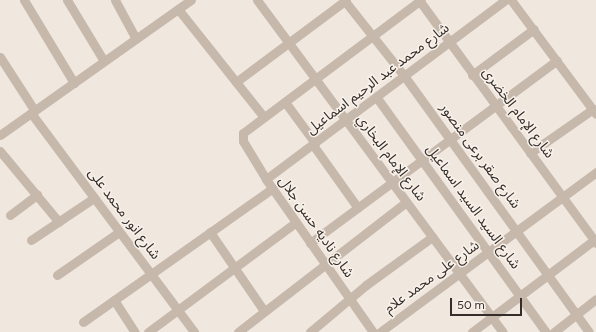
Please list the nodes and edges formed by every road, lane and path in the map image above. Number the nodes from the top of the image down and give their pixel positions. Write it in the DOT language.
graph roads {
  1 [pos="24,0"];
  2 [pos="67,0"];
  3 [pos="115,0"];
  4 [pos="191,0"];
  5 [pos="257,0"];
  6 [pos="345,0"];
  7 [pos="420,0"];
  8 [pos="505,0"];
  9 [pos="511,0"];
  10 [pos="178,9"];
  11 [pos="534,29"];
  12 [pos="370,38"];
  13 [pos="136,39"];
  14 [pos="288,44"];
  15 [pos="450,44"];
  16 [pos="0,57"];
  17 [pos="557,60"];
  18 [pos="104,61"];
  19 [pos="472,75"];
  20 [pos="405,77"];
  21 [pos="315,80"];
  22 [pos="236,82"];
  23 [pos="74,83"];
  24 [pos="377,98"];
  25 [pos="285,102"];
  26 [pos="495,106"];
  27 [pos="594,111"];
  28 [pos="33,112"];
  29 [pos="264,117"];
  30 [pos="346,122"];
  31 [pos="0,135"];
  32 [pos="450,139"];
  33 [pos="314,144"];
  34 [pos="0,151"];
  35 [pos="530,153"];
  36 [pos="421,161"];
  37 [pos="596,172"];
  38 [pos="266,179"];
  39 [pos="392,182"];
  40 [pos="273,188"];
  41 [pos="37,195"];
  42 [pos="563,196"];
  43 [pos="94,198"];
  44 [pos="406,202"];
  45 [pos="358,208"];
  46 [pos="10,215"];
  47 [pos="59,222"];
  48 [pos="296,222"];
  49 [pos="518,231"];
  50 [pos="119,232"];
  51 [pos="210,232"];
  52 [pos="432,237"];
  53 [pos="31,240"];
  54 [pos="595,242"];
  55 [pos="310,243"];
  56 [pos="490,252"];
  57 [pos="324,264"];
  58 [pos="235,267"];
  59 [pos="151,274"];
  60 [pos="461,274"];
  61 [pos="548,274"];
  62 [pos="57,275"];
  63 [pos="519,296"];
  64 [pos="596,299"];
  65 [pos="114,300"];
  66 [pos="350,300"];
  67 [pos="178,311"];
  68 [pos="264,311"];
  69 [pos="576,314"];
  70 [pos="492,316"];
  71 [pos="83,322"];
  72 [pos="321,329"];
  73 [pos="135,332"];
  74 [pos="148,332"];
  75 [pos="194,332"];
  76 [pos="238,332"];
  77 [pos="310,332"];
  78 [pos="373,332"];
  79 [pos="380,332"];
  80 [pos="472,332"];
  81 [pos="503,332"];
  82 [pos="546,332"];
  83 [pos="554,332"];
  84 [pos="589,332"];
  1 -- 23 [label="street"];
  2 -- 18 [label="street"];
  3 -- 13 [label="street"];
  4 -- 10 [label="street"];
  5 -- 14 [label="street, شارع الإمام البخاري"];
  6 -- 12 [label="street, شارع صقر برعى منصور"];
  6 -- 14 [label="street"];
  7 -- 12 [label="street"];
  7 -- 15 [label="street, شارع الإمام الخضرى"];
  8 -- 15 [label="street, شارع محمد عبد الرحيم اسماعيل"];
  9 -- 11 [label="street"];
  10 -- 13 [label="street"];
  10 -- 22 [label="street"];
  11 -- 17 [label="street"];
  11 -- 19 [label="street"];
  12 -- 20 [label="street, شارع صقر برعى منصور"];
  12 -- 21 [label="street"];
  13 -- 18 [label="street"];
  14 -- 21 [label="street, شارع الإمام البخاري"];
  14 -- 22 [label="street"];
  15 -- 19 [label="street, شارع الإمام الخضرى"];
  15 -- 20 [label="street, شارع محمد عبد الرحيم اسماعيل"];
  16 -- 28 [label="street, شارع انور محمد على"];
  17 -- 26 [label="street"];
  17 -- 27 [label="street"];
  18 -- 23 [label="street"];
  19 -- 26 [label="street, شارع الإمام الخضرى"];
  20 -- 24 [label="street, شارع محمد عبد الرحيم اسماعيل"];
  20 -- 32 [label="street, شارع صقر برعى منصور"];
  21 -- 25 [label="street"];
  21 -- 30 [label="street, شارع الإمام البخاري"];
  22 -- 29 [label="street"];
  23 -- 28 [label="street"];
  24 -- 30 [label="street, شارع محمد عبد الرحيم اسماعيل"];
  24 -- 36 [label="street, شارع السيد السيد اسماعيل"];
  25 -- 29 [label="street"];
  25 -- 33 [label="street"];
  26 -- 32 [label="street"];
  26 -- 35 [label="street, شارع الإمام الخضرى"];
  27 -- 35 [label="street"];
  28 -- 31 [label="street"];
  28 -- 43 [label="street, شارع انور محمد على"];
  29 -- 38 [label="street, شارع ناديه حسن جلال"];
  30 -- 33 [label="street, شارع محمد عبد الرحيم اسماعيل"];
  30 -- 39 [label="street, شارع الإمام البخاري"];
  32 -- 36 [label="street"];
  32 -- 49 [label="street, شارع صقر برعى منصور"];
  33 -- 38 [label="street, شارع محمد عبد الرحيم اسماعيل"];
  33 -- 45 [label="street"];
  34 -- 41 [label="street"];
  35 -- 42 [label="street, شارع الإمام الخضرى"];
  36 -- 39 [label="street"];
  36 -- 56 [label="street, شارع السيد السيد اسماعيل"];
  37 -- 42 [label="street, شارع على محمد علام"];
  38 -- 40 [label="street, شارع ناديه حسن جلال"];
  39 -- 44 [label="street, شارع الإمام البخاري"];
  39 -- 45 [label="street"];
  40 -- 48 [label="street, شارع ناديه حسن جلال"];
  40 -- 51 [label="street"];
  41 -- 46 [label="street"];
  41 -- 47 [label="street"];
  42 -- 49 [label="street, شارع على محمد علام"];
  42 -- 54 [label="street, شارع الإمام الخضرى"];
  43 -- 47 [label="street"];
  43 -- 50 [label="street, شارع انور محمد على"];
  44 -- 52 [label="street, شارع الإمام البخاري"];
  44 -- 57 [label="street"];
  45 -- 55 [label="street"];
  47 -- 53 [label="street"];
  48 -- 55 [label="street, شارع ناديه حسن جلال"];
  48 -- 58 [label="street"];
  49 -- 56 [label="street, شارع على محمد علام"];
  49 -- 61 [label="street, شارع صقر برعى منصور"];
  50 -- 59 [label="street, شارع انور محمد على"];
  50 -- 62 [label="street"];
  51 -- 58 [label="street"];
  51 -- 59 [label="street"];
  52 -- 60 [label="street, شارع الإمام البخاري"];
  52 -- 66 [label="street"];
  54 -- 61 [label="street"];
  55 -- 57 [label="street, شارع ناديه حسن جلال"];
  56 -- 60 [label="street, شارع على محمد علام"];
  56 -- 63 [label="street, شارع السيد السيد اسماعيل"];
  57 -- 66 [label="street, شارع ناديه حسن جلال"];
  57 -- 68 [label="street"];
  58 -- 67 [label="street"];
  58 -- 68 [label="street"];
  59 -- 65 [label="street"];
  59 -- 67 [label="street, شارع انور محمد على"];
  60 -- 70 [label="street, شارع الإمام البخاري"];
  60 -- 79 [label="street, شارع على محمد علام"];
  61 -- 63 [label="street"];
  61 -- 69 [label="street, شارع صقر برعى منصور"];
  63 -- 70 [label="street"];
  63 -- 82 [label="street, شارع السيد السيد اسماعيل"];
  64 -- 69 [label="street"];
  65 -- 71 [label="street"];
  65 -- 73 [label="street"];
  66 -- 72 [label="street"];
  66 -- 78 [label="street, شارع ناديه حسن جلال"];
  67 -- 74 [label="street"];
  67 -- 75 [label="street, شارع انور محمد على"];
  68 -- 76 [label="street"];
  69 -- 83 [label="street"];
  69 -- 84 [label="street, شارع صقر برعى منصور"];
  70 -- 80 [label="street"];
  70 -- 81 [label="street, شارع الإمام البخاري"];
  72 -- 77 [label="street"];
}
